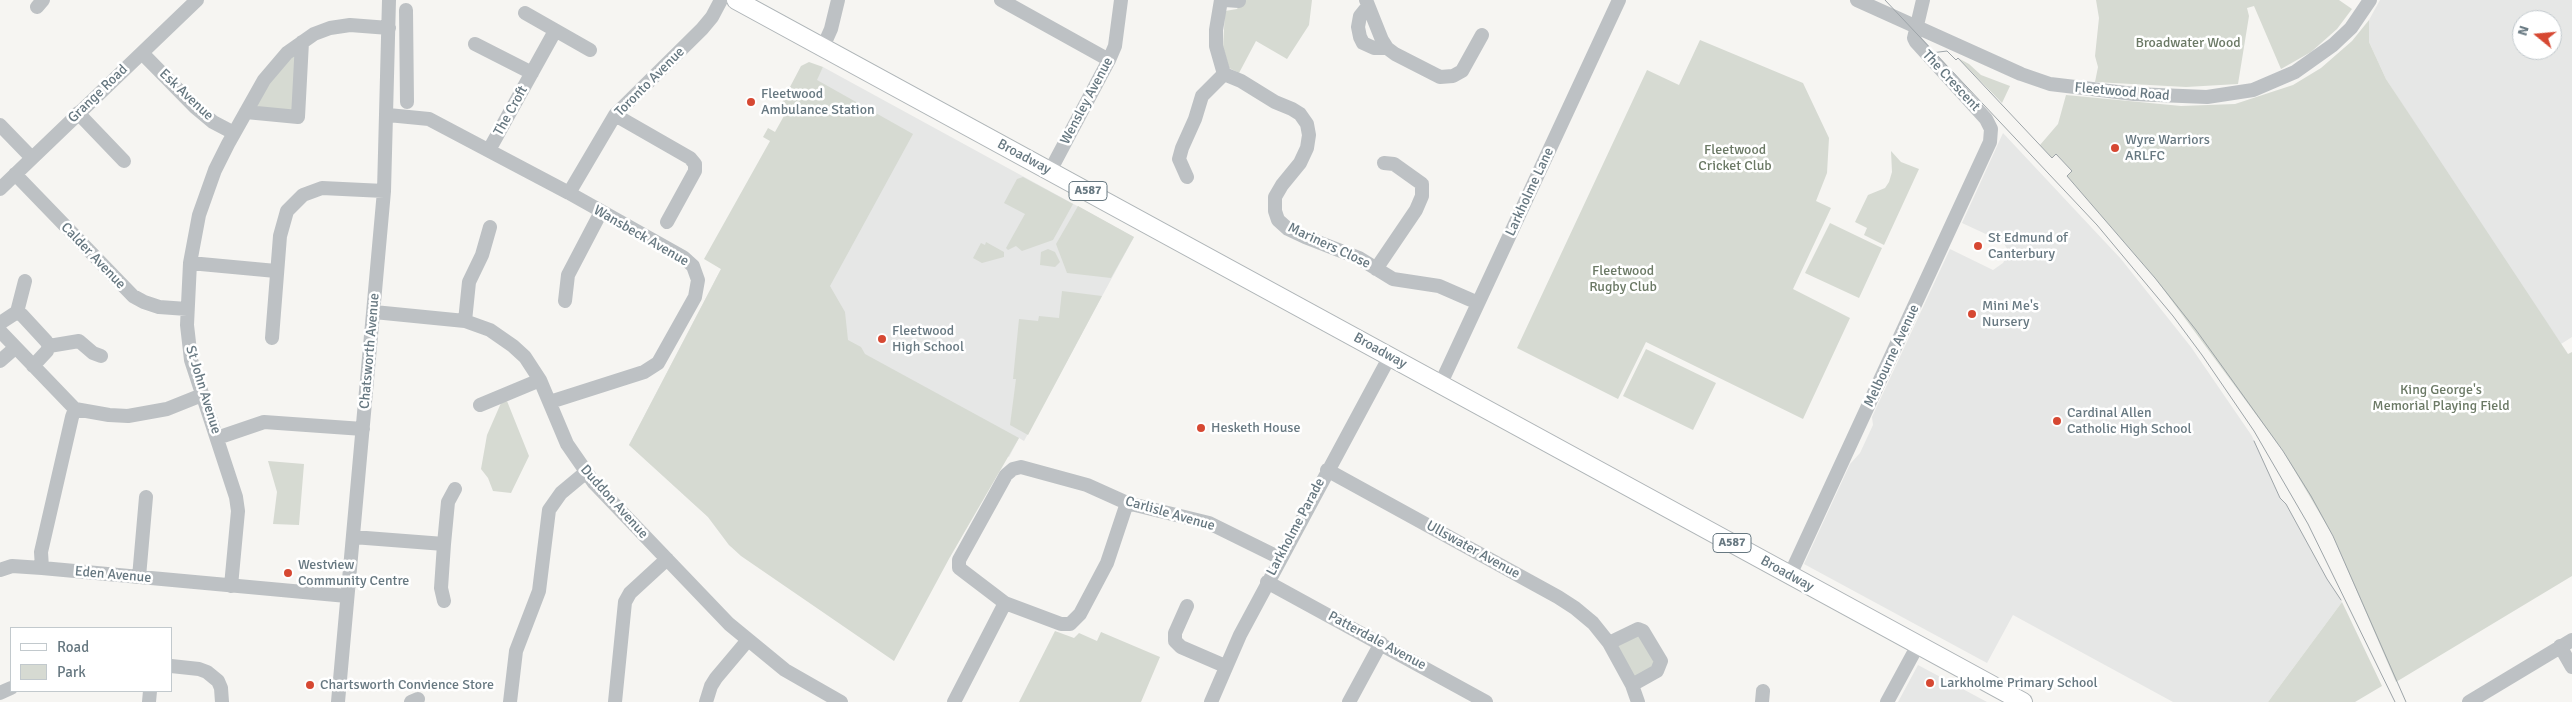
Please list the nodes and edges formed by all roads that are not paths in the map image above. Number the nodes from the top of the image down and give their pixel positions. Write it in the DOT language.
graph roads {
  1 [pos="197,0"];
  2 [pos="389,0"];
  3 [pos="721,0"];
  4 [pos="736,0"];
  5 [pos="838,0"];
  6 [pos="1001,0"];
  7 [pos="1121,0"];
  8 [pos="1221,0"];
  9 [pos="1619,0"];
  10 [pos="1857,0"];
  11 [pos="1923,0"];
  12 [pos="2370,0"];
  13 [pos="1367,3"];
  14 [pos="406,10"];
  15 [pos="525,13"];
  16 [pos="1917,26"];
  17 [pos="389,28"];
  18 [pos="555,31"];
  19 [pos="1482,35"];
  20 [pos="302,42"];
  21 [pos="475,44"];
  22 [pos="823,47"];
  23 [pos="1387,48"];
  24 [pos="590,50"];
  25 [pos="142,53"];
  26 [pos="389,58"];
  27 [pos="407,58"];
  28 [pos="1110,60"];
  29 [pos="532,73"];
  30 [pos="1224,74"];
  31 [pos="407,102"];
  32 [pos="246,112"];
  33 [pos="78,113"];
  34 [pos="388,115"];
  35 [pos="615,115"];
  36 [pos="0,124"];
  37 [pos="234,133"];
  38 [pos="1991,135"];
  39 [pos="489,150"];
  40 [pos="32,158"];
  41 [pos="124,161"];
  42 [pos="1384,163"];
  43 [pos="1050,171"];
  44 [pos="15,174"];
  45 [pos="1187,177"];
  46 [pos="0,188"];
  47 [pos="384,191"];
  48 [pos="569,194"];
  49 [pos="601,212"];
  50 [pos="667,222"];
  51 [pos="490,227"];
  52 [pos="190,263"];
  53 [pos="1376,269"];
  54 [pos="276,271"];
  55 [pos="25,281"];
  56 [pos="565,301"];
  57 [pos="1478,303"];
  58 [pos="187,309"];
  59 [pos="17,312"];
  60 [pos="374,312"];
  61 [pos="465,321"];
  62 [pos="0,323"];
  63 [pos="0,331"];
  64 [pos="272,338"];
  65 [pos="49,346"];
  66 [pos="15,348"];
  67 [pos="100,356"];
  68 [pos="1390,356"];
  69 [pos="0,361"];
  70 [pos="33,366"];
  71 [pos="540,380"];
  72 [pos="1441,384"];
  73 [pos="202,395"];
  74 [pos="550,402"];
  75 [pos="480,405"];
  76 [pos="75,409"];
  77 [pos="363,429"];
  78 [pos="217,438"];
  79 [pos="1327,470"];
  80 [pos="585,473"];
  81 [pos="455,489"];
  82 [pos="146,497"];
  83 [pos="1127,503"];
  84 [pos="353,537"];
  85 [pos="444,544"];
  86 [pos="1280,558"];
  87 [pos="667,559"];
  88 [pos="2,565"];
  89 [pos="42,568"];
  90 [pos="1790,575"];
  91 [pos="139,578"];
  92 [pos="1267,582"];
  93 [pos="231,586"];
  94 [pos="347,596"];
  95 [pos="444,602"];
  96 [pos="1005,603"];
  97 [pos="1187,606"];
  98 [pos="748,640"];
  99 [pos="1381,643"];
  100 [pos="1609,643"];
  101 [pos="2566,643"];
  102 [pos="1918,645"];
  103 [pos="172,666"];
  104 [pos="1225,666"];
  105 [pos="2572,667"];
  106 [pos="1632,685"];
  107 [pos="837,701"];
  108 [pos="222,702"];
  109 [pos="338,702"];
  110 [pos="510,702"];
  111 [pos="615,702"];
  112 [pos="706,702"];
  113 [pos="954,702"];
  114 [pos="1211,702"];
  115 [pos="1349,702"];
  116 [pos="1486,702"];
  117 [pos="1638,702"];
  118 [pos="1887,702"];
  119 [pos="2023,702"];
  120 [pos="2469,702"];
  1 -- 25 [label="street, Grange Road"];
  2 -- 17 [label="street, Chatsworth Avenue"];
  3 -- 35 [label="street, Toronto Avenue"];
  4 -- 22 [label="main road, Broadway / A587"];
  5 -- 22 [label="street"];
  6 -- 28 [label="street"];
  7 -- 28 [label="street, Wensley Avenue"];
  8 -- 30 [label="street"];
  9 -- 57 [label="street, Larkholme Lane"];
  10 -- 16 [label="street, Fleetwood Road"];
  11 -- 16 [label="street"];
  12 -- 16 [label="street, Fleetwood Road"];
  13 -- 23 [label="street"];
  13 -- 23 [label="street"];
  14 -- 27 [label="street"];
  15 -- 18 [label="street"];
  16 -- 38 [label="street, The Crescent"];
  17 -- 20 [label="street, St John Avenue"];
  17 -- 26 [label="street, Chatsworth Avenue"];
  18 -- 24 [label="street"];
  18 -- 29 [label="street, The Croft"];
  19 -- 23 [label="street"];
  20 -- 32 [label="street, St John Avenue"];
  20 -- 32 [label="street"];
  21 -- 29 [label="street, The Croft"];
  22 -- 43 [label="main road, Broadway / A587"];
  25 -- 33 [label="street, Grange Road"];
  25 -- 37 [label="street, Esk Avenue"];
  26 -- 27 [label="street"];
  26 -- 34 [label="street, Chatsworth Avenue"];
  27 -- 31 [label="street"];
  28 -- 43 [label="street, Wensley Avenue"];
  29 -- 39 [label="street, The Croft"];
  30 -- 45 [label="street"];
  30 -- 53 [label="street, Mariners Close"];
  32 -- 37 [label="street, St John Avenue"];
  33 -- 40 [label="street, Grange Road"];
  33 -- 41 [label="street"];
  34 -- 39 [label="street, Wansbeck Avenue"];
  34 -- 47 [label="street, Chatsworth Avenue"];
  35 -- 48 [label="street, Toronto Avenue"];
  35 -- 50 [label="street"];
  36 -- 40 [label="street"];
  37 -- 52 [label="street, St John Avenue"];
  38 -- 90 [label="street, Melbourne Avenue"];
  39 -- 48 [label="street, Wansbeck Avenue"];
  40 -- 44 [label="street, Grange Road"];
  42 -- 53 [label="street, Mariners Close"];
  43 -- 68 [label="main road, Broadway / A587"];
  44 -- 46 [label="street, Grange Road"];
  44 -- 58 [label="street, Calder Avenue"];
  47 -- 54 [label="street"];
  47 -- 60 [label="street, Chatsworth Avenue"];
  48 -- 49 [label="street, Wansbeck Avenue"];
  49 -- 56 [label="street"];
  49 -- 74 [label="street, Wansbeck Avenue"];
  51 -- 61 [label="street"];
  52 -- 54 [label="street"];
  52 -- 58 [label="street, St John Avenue"];
  53 -- 57 [label="street, Mariners Close"];
  54 -- 64 [label="street"];
  55 -- 59 [label="street"];
  57 -- 72 [label="street, Larkholme Lane"];
  58 -- 73 [label="street, St John Avenue"];
  59 -- 62 [label="street"];
  59 -- 65 [label="street"];
  60 -- 61 [label="street, Duddon Avenue"];
  60 -- 77 [label="street, Chatsworth Avenue"];
  61 -- 71 [label="street, Duddon Avenue"];
  63 -- 66 [label="street"];
  65 -- 67 [label="street"];
  65 -- 70 [label="street"];
  66 -- 69 [label="street"];
  66 -- 70 [label="street"];
  68 -- 72 [label="main road, Broadway / A587"];
  68 -- 79 [label="street, Larkholme Parade"];
  70 -- 76 [label="street"];
  71 -- 74 [label="street, Duddon Avenue"];
  71 -- 75 [label="street"];
  72 -- 90 [label="main road, Broadway / A587"];
  73 -- 76 [label="street"];
  73 -- 78 [label="street, St John Avenue"];
  74 -- 80 [label="street, Duddon Avenue"];
  76 -- 89 [label="street"];
  77 -- 78 [label="street"];
  77 -- 84 [label="street, Chatsworth Avenue"];
  78 -- 93 [label="street, St John Avenue"];
  79 -- 86 [label="street, Larkholme Parade"];
  79 -- 100 [label="street, Ullswater Avenue"];
  80 -- 87 [label="street, Duddon Avenue"];
  80 -- 110 [label="street"];
  81 -- 85 [label="street"];
  82 -- 91 [label="street"];
  83 -- 86 [label="street, Carlisle Avenue"];
  83 -- 96 [label="street"];
  83 -- 96 [label="street, Carlisle Avenue"];
  84 -- 85 [label="street"];
  84 -- 94 [label="street, Chatsworth Avenue"];
  85 -- 95 [label="street"];
  86 -- 92 [label="street, Larkholme Parade"];
  87 -- 98 [label="street, Duddon Avenue"];
  87 -- 111 [label="street"];
  88 -- 89 [label="street, Eden Avenue"];
  89 -- 91 [label="street, Eden Avenue"];
  90 -- 102 [label="main road, Broadway / A587"];
  91 -- 93 [label="street, Eden Avenue"];
  92 -- 99 [label="street, Patterdale Avenue"];
  92 -- 104 [label="street, Larkholme Parade"];
  93 -- 94 [label="street, Eden Avenue"];
  94 -- 109 [label="street, Chatsworth Avenue"];
  96 -- 113 [label="street"];
  97 -- 104 [label="street"];
  98 -- 107 [label="street, Duddon Avenue"];
  98 -- 112 [label="street"];
  99 -- 115 [label="street"];
  99 -- 116 [label="street, Patterdale Avenue"];
  100 -- 106 [label="street, Ullswater Avenue"];
  100 -- 106 [label="street"];
  101 -- 105 [label="street"];
  101 -- 120 [label="street"];
  102 -- 118 [label="street"];
  102 -- 119 [label="main road, Broadway / A587"];
  103 -- 108 [label="street"];
  104 -- 114 [label="street, Larkholme Parade"];
  106 -- 117 [label="street, Ullswater Avenue"];
}
